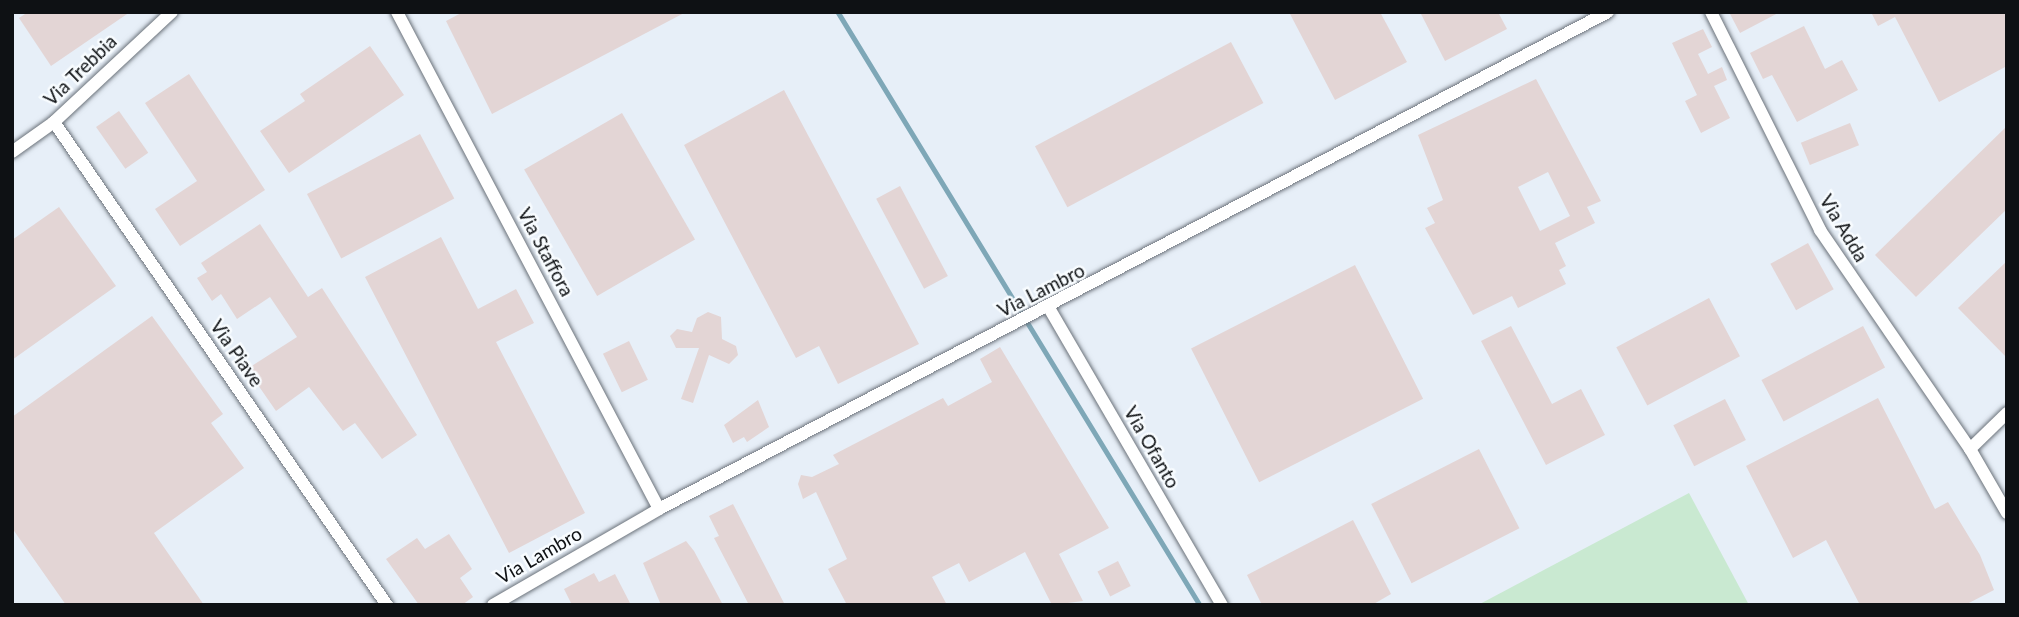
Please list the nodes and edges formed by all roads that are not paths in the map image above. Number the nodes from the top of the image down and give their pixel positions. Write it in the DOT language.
graph roads {
  1 [pos="172,12"];
  2 [pos="397,12"];
  3 [pos="1608,12"];
  4 [pos="1711,12"];
  5 [pos="54,122"];
  6 [pos="12,152"];
  7 [pos="1045,310"];
  8 [pos="2007,413"];
  9 [pos="1970,449"];
  10 [pos="659,509"];
  11 [pos="2007,513"];
  12 [pos="387,605"];
  13 [pos="494,605"];
  14 [pos="1222,605"];
  1 -- 5 [label="street, Via Trebbia"];
  2 -- 10 [label="street, Via Staffora"];
  3 -- 7 [label="street, Via Lambro"];
  4 -- 9 [label="street, Via Adda"];
  5 -- 6 [label="street, Via Trebbia"];
  5 -- 12 [label="street, Via Piave"];
  7 -- 10 [label="street, Via Lambro"];
  7 -- 14 [label="street, Via Ofanto"];
  8 -- 9 [label="street"];
  9 -- 11 [label="street, Via Adda"];
  10 -- 13 [label="street, Via Lambro"];
}
